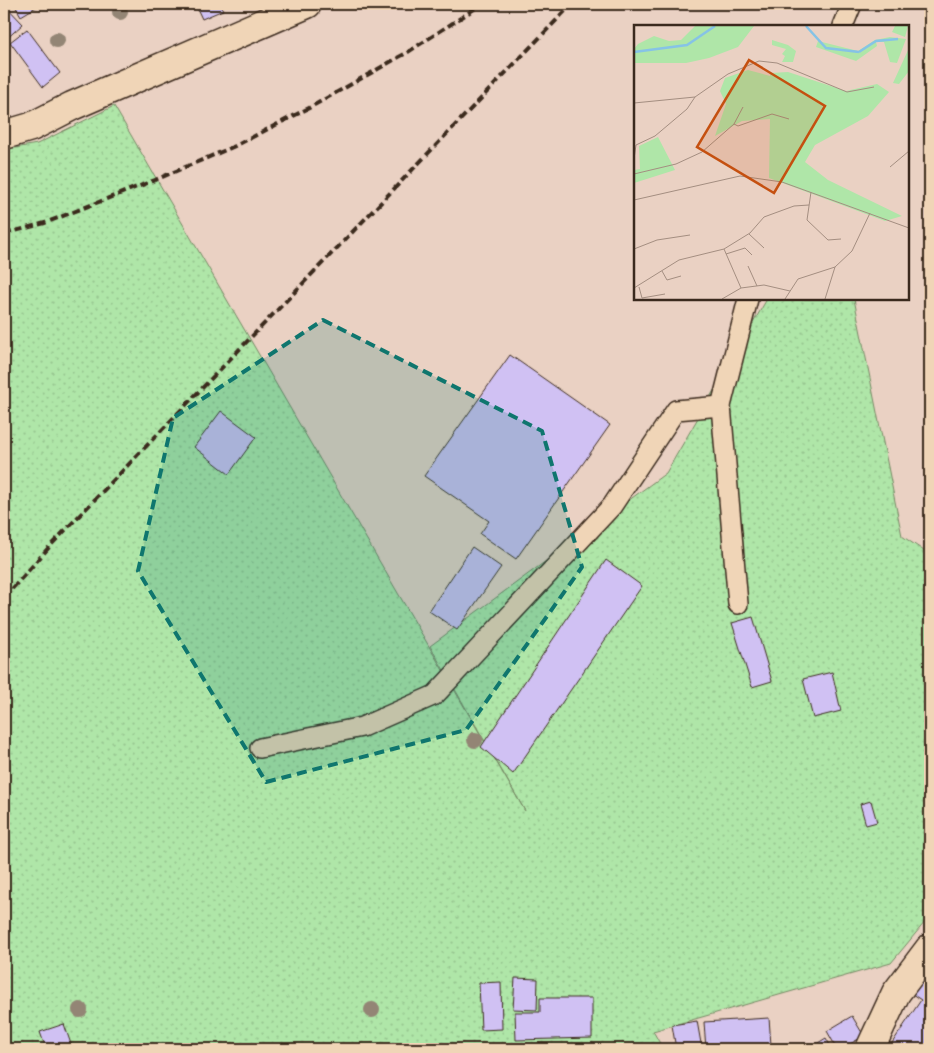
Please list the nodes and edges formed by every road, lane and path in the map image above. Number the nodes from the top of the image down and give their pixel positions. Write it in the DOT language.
graph roads {
  1 [pos="307,4"];
  2 [pos="852,4"];
  3 [pos="843,25"];
  4 [pos="4,135"];
  5 [pos="748,300"];
  6 [pos="721,406"];
  7 [pos="738,604"];
  8 [pos="260,748"];
  9 [pos="930,948"];
  10 [pos="870,1049"];
  1 -- 4 [label="street"];
  2 -- 3 [label="lane"];
  5 -- 6 [label="lane"];
  6 -- 7 [label="lane"];
  6 -- 8 [label="lane"];
  9 -- 10 [label="street"];
}
